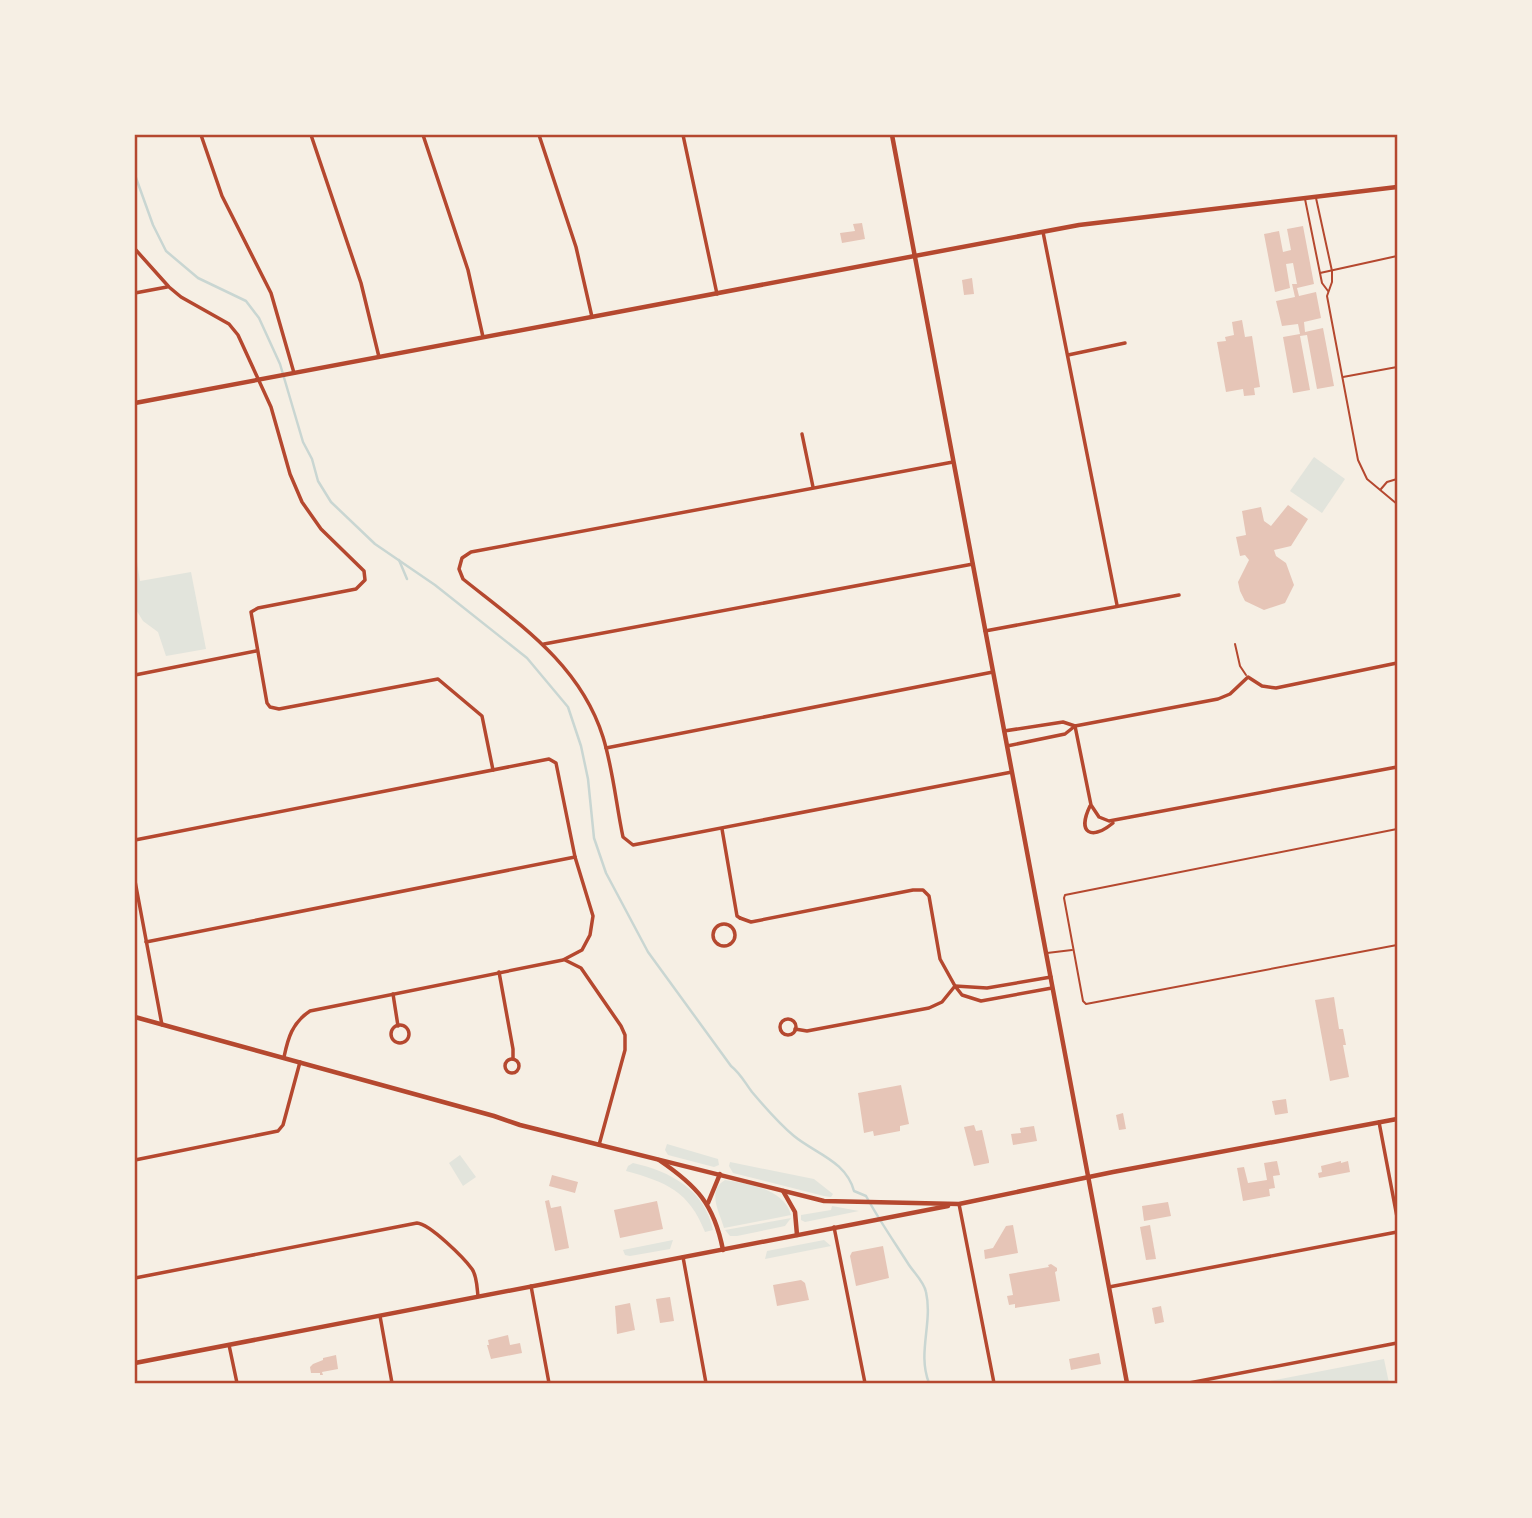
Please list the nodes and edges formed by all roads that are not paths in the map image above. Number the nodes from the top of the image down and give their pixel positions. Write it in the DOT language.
graph roads {
  1 [pos="201,135"];
  2 [pos="311,135"];
  3 [pos="423,135"];
  4 [pos="538,135"];
  5 [pos="683,135"];
  6 [pos="892,135"];
  7 [pos="1397,187"];
  8 [pos="1315,196"];
  9 [pos="1304,197"];
  10 [pos="1043,232"];
  11 [pos="135,249"];
  12 [pos="1397,256"];
  13 [pos="915,257"];
  14 [pos="1332,271"];
  15 [pos="1320,273"];
  16 [pos="169,287"];
  17 [pos="1329,291"];
  18 [pos="135,293"];
  19 [pos="717,294"];
  20 [pos="592,317"];
  21 [pos="483,337"];
  22 [pos="1125,343"];
  23 [pos="1068,355"];
  24 [pos="379,357"];
  25 [pos="1397,367"];
  26 [pos="292,373"];
  27 [pos="1342,378"];
  28 [pos="259,380"];
  29 [pos="135,403"];
  30 [pos="802,435"];
  31 [pos="953,462"];
  32 [pos="1397,479"];
  33 [pos="813,488"];
  34 [pos="1380,489"];
  35 [pos="1397,504"];
  36 [pos="973,564"];
  37 [pos="1179,595"];
  38 [pos="1117,606"];
  39 [pos="985,631"];
  40 [pos="544,644"];
  41 [pos="1235,644"];
  42 [pos="256,651"];
  43 [pos="1397,663"];
  44 [pos="993,672"];
  45 [pos="135,675"];
  46 [pos="1248,677"];
  47 [pos="1075,726"];
  48 [pos="1004,731"];
  49 [pos="1007,746"];
  50 [pos="606,748"];
  51 [pos="1397,767"];
  52 [pos="493,770"];
  53 [pos="1012,772"];
  54 [pos="1091,805"];
  55 [pos="1115,822"];
  56 [pos="722,829"];
  57 [pos="1397,829"];
  58 [pos="135,840"];
  59 [pos="575,857"];
  60 [pos="135,881"];
  61 [pos="740,918"];
  62 [pos="732,927"];
  63 [pos="146,942"];
  64 [pos="1397,945"];
  65 [pos="1073,950"];
  66 [pos="1046,954"];
  67 [pos="563,960"];
  68 [pos="499,972"];
  69 [pos="1051,976"];
  70 [pos="955,986"];
  71 [pos="1053,988"];
  72 [pos="393,994"];
  73 [pos="135,1017"];
  74 [pos="162,1025"];
  75 [pos="398,1026"];
  76 [pos="795,1029"];
  77 [pos="284,1057"];
  78 [pos="513,1059"];
  79 [pos="300,1062"];
  80 [pos="1397,1119"];
  81 [pos="1379,1122"];
  82 [pos="599,1145"];
  83 [pos="655,1158"];
  84 [pos="135,1160"];
  85 [pos="720,1174"];
  86 [pos="1089,1178"];
  87 [pos="783,1191"];
  88 [pos="708,1204"];
  89 [pos="960,1204"];
  90 [pos="1397,1217"];
  91 [pos="834,1227"];
  92 [pos="1397,1232"];
  93 [pos="797,1235"];
  94 [pos="723,1250"];
  95 [pos="682,1258"];
  96 [pos="135,1278"];
  97 [pos="531,1286"];
  98 [pos="1109,1287"];
  99 [pos="478,1296"];
  100 [pos="380,1316"];
  101 [pos="1397,1343"];
  102 [pos="229,1345"];
  103 [pos="135,1363"];
  104 [pos="237,1383"];
  105 [pos="392,1383"];
  106 [pos="549,1383"];
  107 [pos="706,1383"];
  108 [pos="865,1383"];
  109 [pos="994,1383"];
  110 [pos="1127,1383"];
  111 [pos="1189,1383"];
  1 -- 26 [label="street"];
  2 -- 24 [label="street"];
  3 -- 21 [label="street"];
  4 -- 20 [label="street"];
  5 -- 19 [label="street"];
  6 -- 13 [label="main road"];
  7 -- 8 [label="main road"];
  8 -- 9 [label="main road"];
  8 -- 14 [label="lane"];
  9 -- 10 [label="main road"];
  9 -- 15 [label="lane"];
  10 -- 13 [label="main road"];
  10 -- 23 [label="street"];
  11 -- 16 [label="street"];
  12 -- 14 [label="lane"];
  13 -- 19 [label="main road"];
  13 -- 31 [label="main road"];
  14 -- 15 [label="lane"];
  14 -- 17 [label="lane"];
  15 -- 17 [label="lane"];
  16 -- 18 [label="street"];
  16 -- 28 [label="street"];
  17 -- 27 [label="lane"];
  19 -- 20 [label="main road"];
  20 -- 21 [label="main road"];
  21 -- 24 [label="main road"];
  22 -- 23 [label="street"];
  23 -- 38 [label="street"];
  24 -- 26 [label="main road"];
  25 -- 27 [label="lane"];
  26 -- 28 [label="main road"];
  27 -- 34 [label="lane"];
  28 -- 29 [label="main road"];
  28 -- 42 [label="street"];
  30 -- 33 [label="street"];
  31 -- 33 [label="street"];
  31 -- 36 [label="main road"];
  32 -- 34 [label="lane"];
  33 -- 40 [label="street"];
  34 -- 35 [label="lane"];
  36 -- 39 [label="main road"];
  36 -- 40 [label="street"];
  37 -- 38 [label="street"];
  38 -- 39 [label="street"];
  39 -- 44 [label="main road"];
  40 -- 50 [label="street"];
  41 -- 46 [label="lane"];
  42 -- 45 [label="street"];
  42 -- 52 [label="street"];
  43 -- 46 [label="street"];
  44 -- 48 [label="main road"];
  44 -- 50 [label="street"];
  46 -- 47 [label="street"];
  47 -- 48 [label="street"];
  47 -- 49 [label="street"];
  47 -- 54 [label="street"];
  48 -- 49 [label="main road"];
  49 -- 53 [label="main road"];
  50 -- 56 [label="street"];
  51 -- 55 [label="street"];
  52 -- 58 [label="street"];
  52 -- 59 [label="street"];
  53 -- 56 [label="street"];
  53 -- 66 [label="main road"];
  54 -- 55 [label="street"];
  54 -- 55 [label="street"];
  56 -- 61 [label="street"];
  57 -- 65 [label="lane"];
  59 -- 63 [label="street"];
  59 -- 67 [label="street"];
  60 -- 63 [label="street"];
  61 -- 62 [label="street"];
  61 -- 70 [label="street"];
  62 -- 62 [label="street"];
  63 -- 74 [label="street"];
  64 -- 65 [label="lane"];
  65 -- 66 [label="lane"];
  66 -- 69 [label="main road"];
  67 -- 68 [label="street"];
  67 -- 82 [label="street"];
  68 -- 72 [label="street"];
  68 -- 78 [label="street"];
  69 -- 70 [label="street"];
  69 -- 71 [label="main road"];
  70 -- 71 [label="street"];
  70 -- 76 [label="street"];
  71 -- 86 [label="main road"];
  72 -- 75 [label="street"];
  72 -- 77 [label="street"];
  73 -- 74 [label="main road"];
  74 -- 77 [label="main road"];
  75 -- 75 [label="street"];
  76 -- 76 [label="street"];
  77 -- 79 [label="main road"];
  78 -- 78 [label="street"];
  79 -- 82 [label="main road"];
  79 -- 84 [label="street"];
  80 -- 81 [label="main road"];
  81 -- 86 [label="main road"];
  81 -- 90 [label="street"];
  82 -- 83 [label="main road"];
  83 -- 85 [label="main road"];
  83 -- 88 [label="main road"];
  85 -- 87 [label="main road"];
  85 -- 88 [label="main road"];
  86 -- 89 [label="main road"];
  86 -- 98 [label="main road"];
  87 -- 89 [label="main road"];
  87 -- 93 [label="main road"];
  88 -- 94 [label="main road"];
  89 -- 91 [label="main road"];
  89 -- 109 [label="street"];
  91 -- 93 [label="main road"];
  91 -- 108 [label="street"];
  92 -- 98 [label="street"];
  93 -- 94 [label="main road"];
  94 -- 95 [label="main road"];
  95 -- 97 [label="main road"];
  95 -- 107 [label="street"];
  96 -- 99 [label="street"];
  97 -- 99 [label="main road"];
  97 -- 106 [label="street"];
  98 -- 110 [label="main road"];
  99 -- 100 [label="main road"];
  100 -- 102 [label="main road"];
  100 -- 105 [label="street"];
  101 -- 111 [label="street"];
  102 -- 103 [label="main road"];
  102 -- 104 [label="street"];
}
